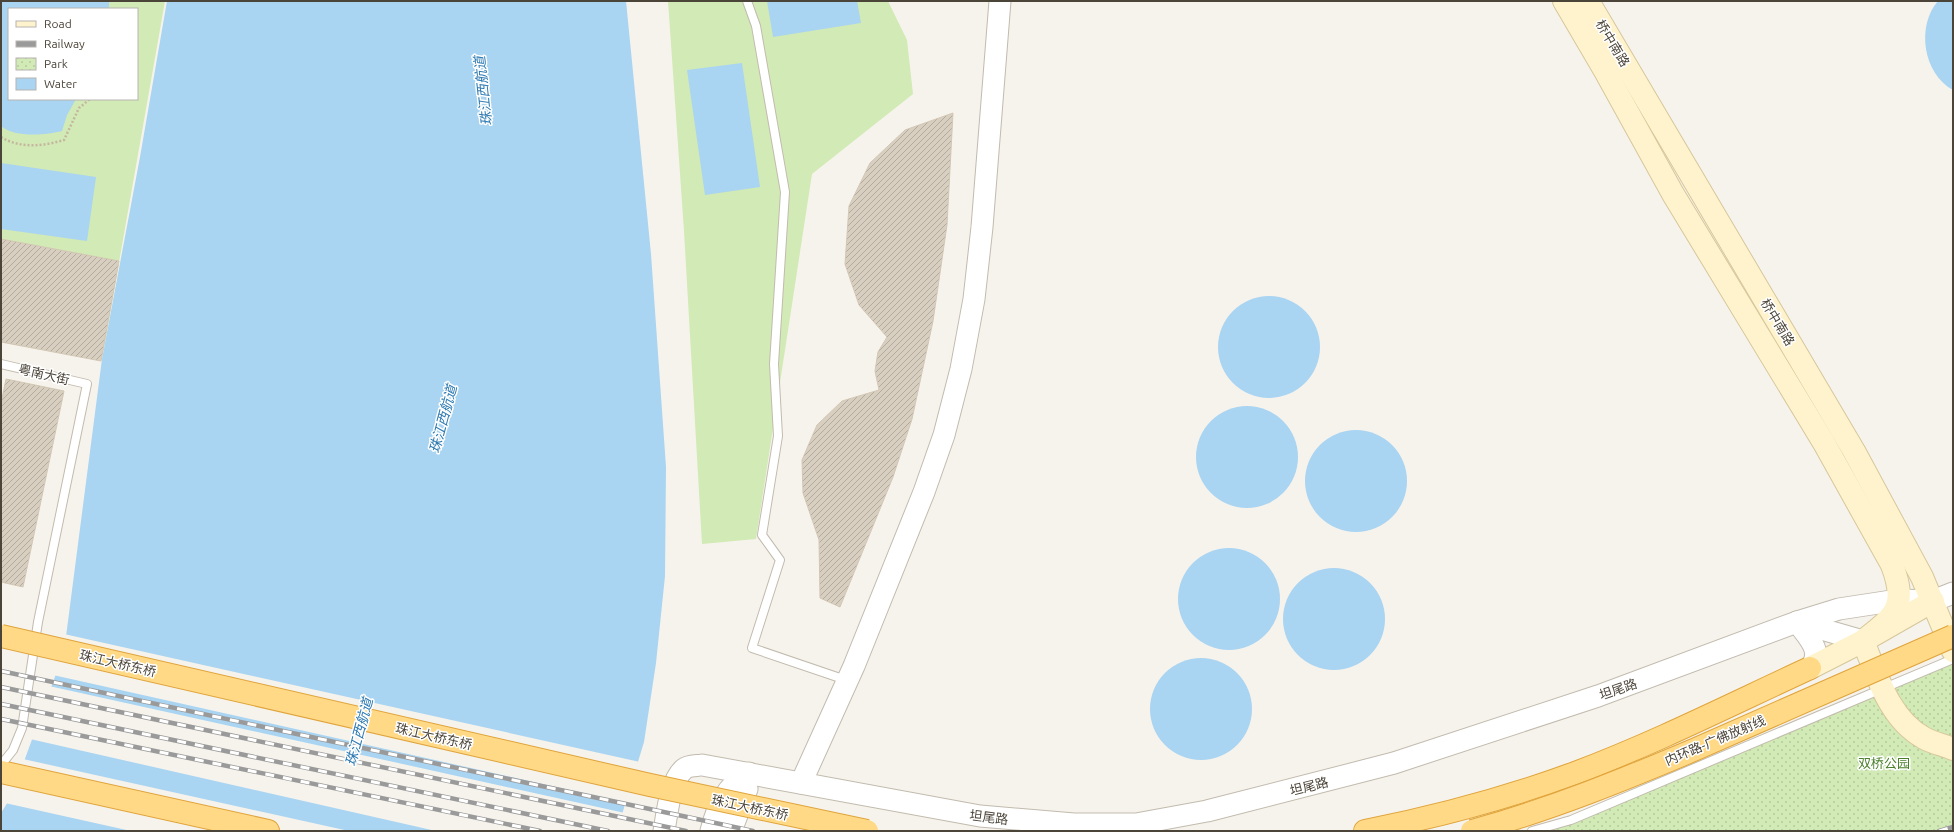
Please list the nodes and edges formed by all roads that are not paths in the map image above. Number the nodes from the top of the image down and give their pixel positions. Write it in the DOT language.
graph roads {
  1 [pos="747,1"];
  2 [pos="1000,1"];
  3 [pos="1564,1"];
  4 [pos="1588,1"];
  5 [pos="1,364"];
  6 [pos="1943,597"];
  7 [pos="1898,600"];
  8 [pos="1797,622"];
  9 [pos="1,636"];
  10 [pos="1953,636"];
  11 [pos="1863,641"];
  12 [pos="1953,650"];
  13 [pos="1953,658"];
  14 [pos="1810,668"];
  15 [pos="847,680"];
  16 [pos="1883,688"];
  17 [pos="1953,749"];
  18 [pos="1,765"];
  19 [pos="1,772"];
  20 [pos="756,775"];
  21 [pos="801,783"];
  22 [pos="268,831"];
  23 [pos="664,831"];
  24 [pos="711,831"];
  25 [pos="731,831"];
  26 [pos="867,831"];
  27 [pos="1365,831"];
  28 [pos="1472,831"];
  29 [pos="1532,831"];
  1 -- 15 [label="lane"];
  2 -- 15 [label="street"];
  3 -- 7 [label="main road, 桥中南路"];
  4 -- 6 [label="main road, 桥中南路"];
  5 -- 18 [label="lane, 粵南大街"];
  6 -- 7 [label="street, 坦尾路"];
  6 -- 11 [label="main road"];
  6 -- 12 [label="main road, 桥中南路"];
  7 -- 8 [label="street, 坦尾路"];
  7 -- 11 [label="main road, 桥中南路"];
  8 -- 11 [label="street"];
  8 -- 14 [label="street"];
  8 -- 21 [label="street, 坦尾路"];
  9 -- 26 [label="highway, 珠江大桥东桥, bridge"];
  10 -- 28 [label="highway, 内环路-广佛放射线, bridge"];
  11 -- 14 [label="main road"];
  11 -- 16 [label="main road"];
  13 -- 16 [label="lane"];
  14 -- 27 [label="highway"];
  15 -- 21 [label="street"];
  16 -- 17 [label="main road"];
  16 -- 29 [label="lane"];
  19 -- 22 [label="highway"];
  20 -- 21 [label="street, 坦尾路"];
  20 -- 23 [label="street, 坦尾路"];
  20 -- 24 [label="street"];
  20 -- 25 [label="street"];
}
